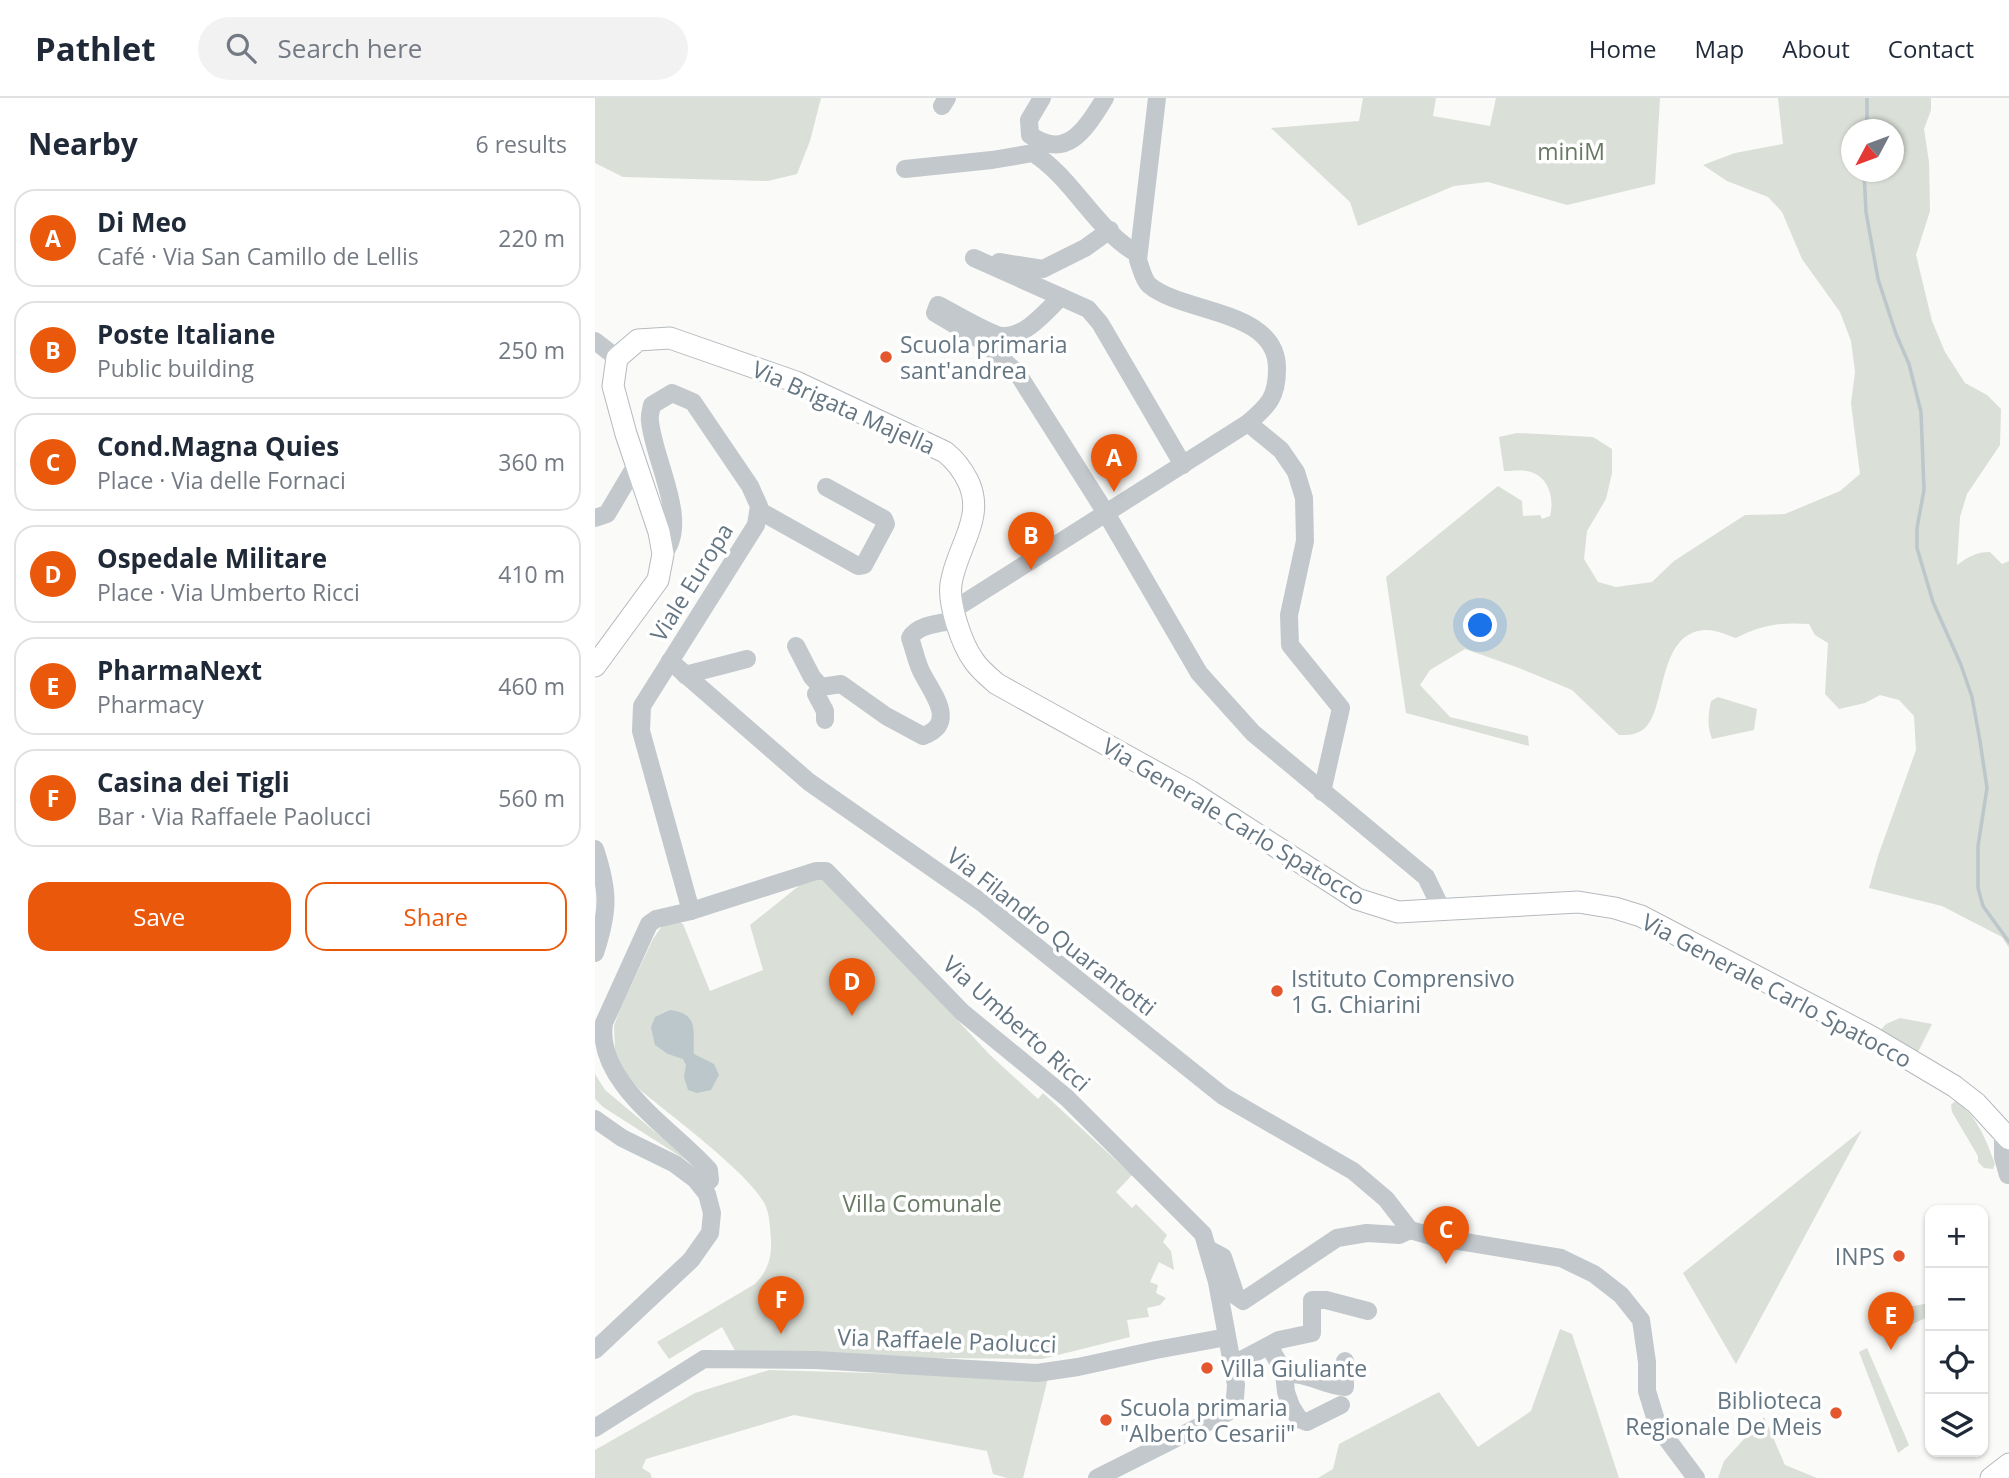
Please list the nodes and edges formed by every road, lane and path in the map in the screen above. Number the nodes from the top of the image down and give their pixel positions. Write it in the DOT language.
graph roads {
  1 [pos="1042,98"];
  2 [pos="1105,98"];
  3 [pos="1157,98"];
  4 [pos="905,169"];
  5 [pos="1110,230"];
  6 [pos="1138,254"];
  7 [pos="1061,297"];
  8 [pos="595,341"];
  9 [pos="617,358"];
  10 [pos="1248,423"];
  11 [pos="636,465"];
  12 [pos="1182,465"];
  13 [pos="826,487"];
  14 [pos="759,511"];
  15 [pos="1106,513"];
  16 [pos="595,518"];
  17 [pos="663,554"];
  18 [pos="955,615"];
  19 [pos="796,646"];
  20 [pos="747,659"];
  21 [pos="670,661"];
  22 [pos="595,666"];
  23 [pos="685,675"];
  24 [pos="821,687"];
  25 [pos="825,720"];
  26 [pos="1322,792"];
  27 [pos="595,849"];
  28 [pos="1442,909"];
  29 [pos="691,911"];
  30 [pos="595,953"];
  31 [pos="595,1119"];
  32 [pos="2006,1136"];
  33 [pos="2009,1171"];
  34 [pos="702,1187"];
  35 [pos="1410,1230"];
  36 [pos="1208,1250"];
  37 [pos="1368,1311"];
  38 [pos="1227,1337"];
  39 [pos="1269,1346"];
  40 [pos="595,1350"];
  41 [pos="1345,1361"];
  42 [pos="1232,1365"];
  43 [pos="1285,1375"];
  44 [pos="1341,1405"];
  45 [pos="595,1427"];
  46 [pos="2009,1464"];
  47 [pos="1097,1478"];
  48 [pos="1696,1478"];
  49 [pos="1991,1478"];
  1 -- 2 [label="street"];
  3 -- 6 [label="street"];
  4 -- 5 [label="street"];
  5 -- 6 [label="street"];
  5 -- 7 [label="street"];
  6 -- 10 [label="street"];
  7 -- 12 [label="street"];
  7 -- 15 [label="street"];
  8 -- 9 [label="street"];
  9 -- 11 [label="main road"];
  9 -- 18 [label="main road, Via Brigata Majella"];
  10 -- 12 [label="street"];
  10 -- 26 [label="street"];
  11 -- 16 [label="street"];
  11 -- 17 [label="main road"];
  12 -- 15 [label="street"];
  13 -- 14 [label="street"];
  14 -- 17 [label="street, Viale Europa"];
  14 -- 21 [label="street, Viale Europa"];
  15 -- 18 [label="street"];
  15 -- 26 [label="street"];
  17 -- 22 [label="main road"];
  18 -- 24 [label="street"];
  18 -- 28 [label="main road, Via Generale Carlo Spatocco"];
  19 -- 24 [label="street"];
  20 -- 23 [label="street"];
  21 -- 23 [label="street, Via Filandro Quarantotti"];
  21 -- 29 [label="street, Viale Europa"];
  23 -- 35 [label="street, Via Filandro Quarantotti"];
  24 -- 25 [label="street"];
  26 -- 28 [label="street"];
  27 -- 30 [label="street"];
  28 -- 32 [label="main road, Via Generale Carlo Spatocco"];
  29 -- 34 [label="street"];
  29 -- 36 [label="street, Via Umberto Ricci"];
  31 -- 34 [label="street"];
  32 -- 33 [label="street"];
  34 -- 40 [label="street"];
  35 -- 36 [label="street"];
  35 -- 48 [label="street"];
  36 -- 38 [label="street, Via Umberto Ricci"];
  37 -- 39 [label="street"];
  38 -- 42 [label="street, Via Umberto Ricci"];
  38 -- 45 [label="street, Via Raffaele Paolucci"];
  39 -- 42 [label="street"];
  39 -- 43 [label="street"];
  41 -- 43 [label="street"];
  42 -- 47 [label="street, Via Umberto Ricci"];
  43 -- 44 [label="street"];
  46 -- 49 [label="main road"];
}
